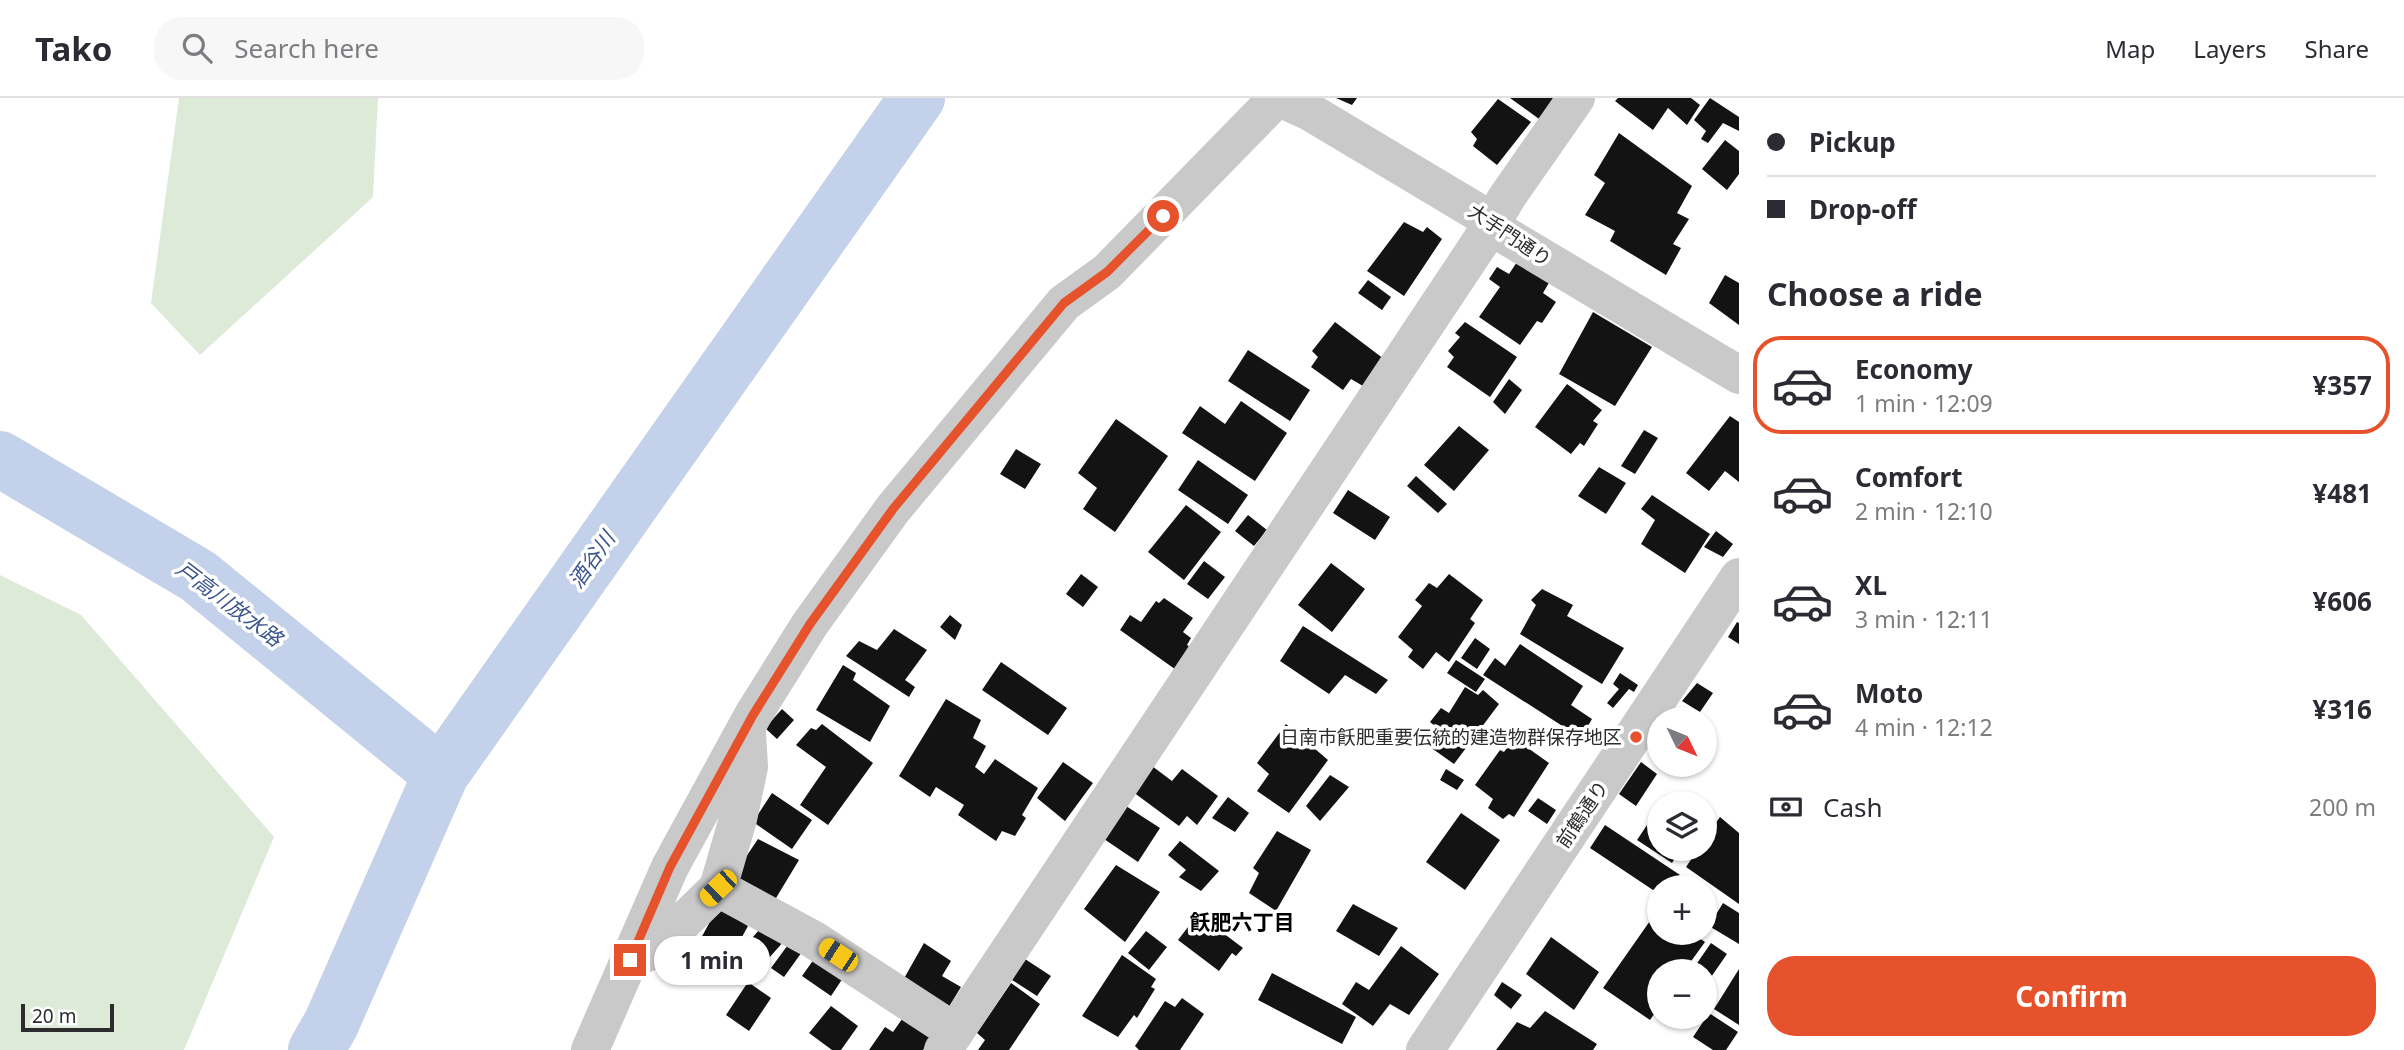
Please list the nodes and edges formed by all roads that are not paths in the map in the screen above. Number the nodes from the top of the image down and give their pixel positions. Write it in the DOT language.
graph roads {
  1 [pos="1279,98"];
  2 [pos="1576,98"];
  3 [pos="1491,223"];
  4 [pos="1739,375"];
  5 [pos="1739,577"];
  6 [pos="746,728"];
  7 [pos="718,888"];
  8 [pos="630,960"];
  9 [pos="949,1041"];
  10 [pos="590,1050"];
  11 [pos="1425,1050"];
  1 -- 3 [label="street, 大手門通り"];
  1 -- 6 [label="street"];
  2 -- 3 [label="street"];
  3 -- 4 [label="street, 大手門通り"];
  3 -- 9 [label="street"];
  5 -- 11 [label="street, 前鶴通り"];
  6 -- 7 [label="street"];
  6 -- 8 [label="street"];
  7 -- 8 [label="street"];
  7 -- 9 [label="street"];
  8 -- 10 [label="street"];
}
